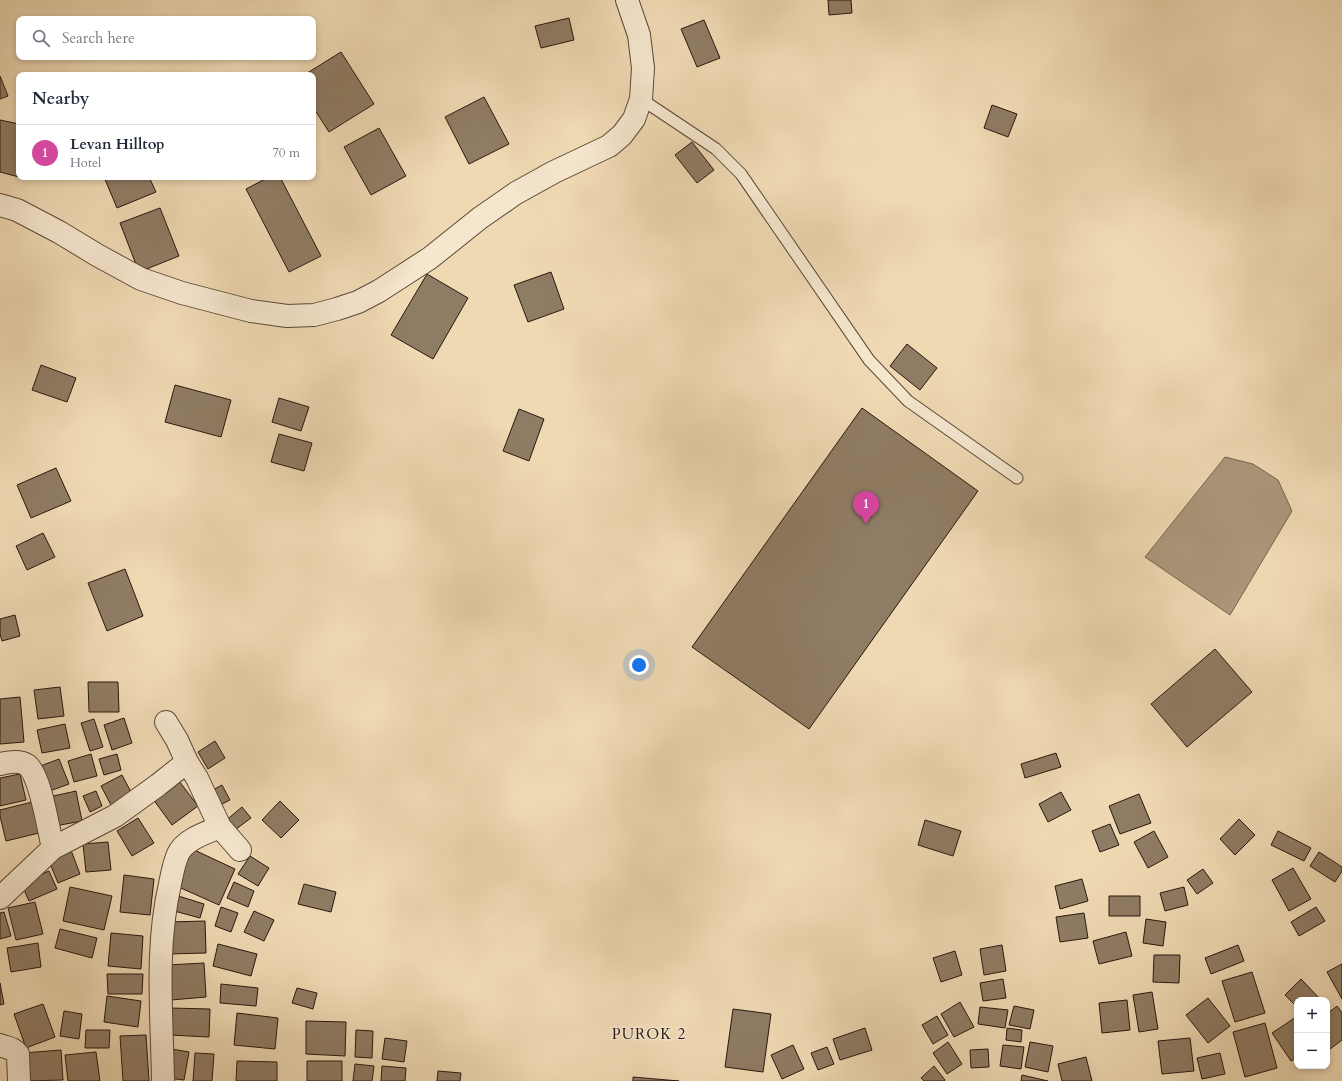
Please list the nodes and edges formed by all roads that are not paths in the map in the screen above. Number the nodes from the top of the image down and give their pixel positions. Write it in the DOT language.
graph roads {
  1 [pos="627,0"];
  2 [pos="641,99"];
  3 [pos="0,205"];
  4 [pos="1017,478"];
  5 [pos="166,722"];
  6 [pos="187,762"];
  7 [pos="0,764"];
  8 [pos="220,827"];
  9 [pos="53,848"];
  10 [pos="240,850"];
  11 [pos="0,898"];
  12 [pos="0,1045"];
  13 [pos="19,1081"];
  14 [pos="163,1081"];
  1 -- 2 [label="street"];
  2 -- 3 [label="street"];
  2 -- 4 [label="lane"];
  5 -- 6 [label="street"];
  6 -- 8 [label="street"];
  6 -- 9 [label="street"];
  7 -- 9 [label="street"];
  8 -- 10 [label="street"];
  8 -- 14 [label="street"];
  9 -- 11 [label="street"];
  12 -- 13 [label="street"];
}
